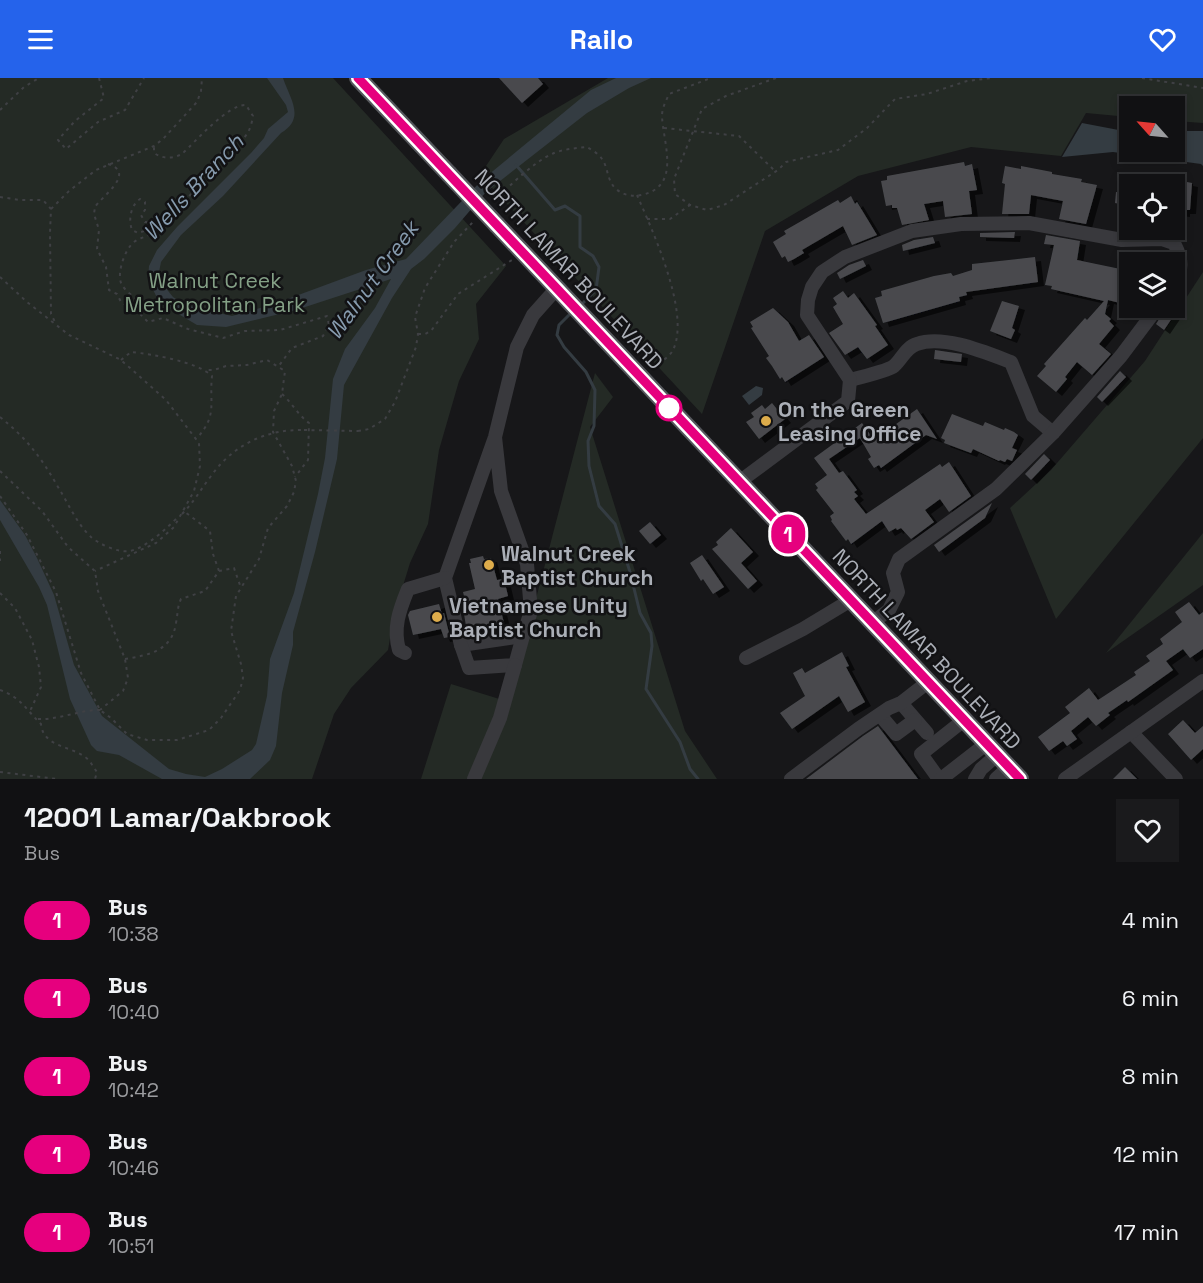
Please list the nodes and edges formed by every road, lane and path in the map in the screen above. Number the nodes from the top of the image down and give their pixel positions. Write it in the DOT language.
graph roads {
  1 [pos="39,78"];
  2 [pos="99,78"];
  3 [pos="144,78"];
  4 [pos="202,78"];
  5 [pos="711,78"];
  6 [pos="776,78"];
  7 [pos="992,78"];
  8 [pos="1142,78"];
  9 [pos="364,80"];
  10 [pos="1203,88"];
  11 [pos="0,110"];
  12 [pos="664,128"];
  13 [pos="692,131"];
  14 [pos="154,146"];
  15 [pos="108,164"];
  16 [pos="775,172"];
  17 [pos="637,195"];
  18 [pos="0,197"];
  19 [pos="493,202"];
  20 [pos="690,205"];
  21 [pos="51,209"];
  22 [pos="477,218"];
  23 [pos="647,219"];
  24 [pos="1179,252"];
  25 [pos="513,260"];
  26 [pos="0,277"];
  27 [pos="558,290"];
  28 [pos="137,307"];
  29 [pos="1150,318"];
  30 [pos="56,325"];
  31 [pos="418,334"];
  32 [pos="122,360"];
  33 [pos="657,366"];
  34 [pos="278,367"];
  35 [pos="206,370"];
  36 [pos="849,380"];
  37 [pos="282,394"];
  38 [pos="0,417"];
  39 [pos="273,432"];
  40 [pos="1053,433"];
  41 [pos="495,437"];
  42 [pos="197,438"];
  43 [pos="0,471"];
  44 [pos="295,477"];
  45 [pos="738,482"];
  46 [pos="0,496"];
  47 [pos="184,511"];
  48 [pos="180,516"];
  49 [pos="0,551"];
  50 [pos="0,561"];
  51 [pos="95,571"];
  52 [pos="219,571"];
  53 [pos="445,578"];
  54 [pos="241,588"];
  55 [pos="0,592"];
  56 [pos="850,600"];
  57 [pos="872,623"];
  58 [pos="523,636"];
  59 [pos="460,645"];
  60 [pos="405,653"];
  61 [pos="746,658"];
  62 [pos="125,659"];
  63 [pos="515,665"];
  64 [pos="1203,681"];
  65 [pos="928,682"];
  66 [pos="0,690"];
  67 [pos="901,703"];
  68 [pos="100,710"];
  69 [pos="880,715"];
  70 [pos="32,716"];
  71 [pos="36,719"];
  72 [pos="915,720"];
  73 [pos="964,720"];
  74 [pos="1131,732"];
  75 [pos="927,733"];
  76 [pos="1002,765"];
  77 [pos="0,772"];
  78 [pos="57,779"];
  79 [pos="95,779"];
  80 [pos="474,779"];
  81 [pos="791,779"];
  82 [pos="940,779"];
  83 [pos="975,779"];
  84 [pos="1065,779"];
  85 [pos="1176,779"];
  1 -- 11 [label="path"];
  2 -- 3 [label="path"];
  4 -- 14 [label="path"];
  5 -- 12 [label="path"];
  6 -- 13 [label="path"];
  7 -- 16 [label="path"];
  8 -- 10 [label="path"];
  9 -- 27 [label="main road, NORTH LAMAR BOULEVARD, bridge"];
  12 -- 13 [label="path"];
  12 -- 17 [label="path"];
  13 -- 16 [label="path"];
  13 -- 20 [label="path"];
  14 -- 15 [label="path"];
  14 -- 28 [label="path"];
  15 -- 21 [label="path"];
  15 -- 28 [label="path"];
  16 -- 20 [label="path"];
  17 -- 19 [label="path"];
  17 -- 23 [label="path"];
  18 -- 21 [label="path"];
  20 -- 23 [label="path"];
  21 -- 30 [label="path"];
  22 -- 31 [label="path"];
  23 -- 33 [label="path"];
  24 -- 36 [label="street"];
  25 -- 31 [label="path"];
  26 -- 30 [label="path"];
  27 -- 41 [label="street"];
  27 -- 45 [label="main road, NORTH LAMAR BOULEVARD"];
  28 -- 34 [label="path"];
  29 -- 40 [label="street"];
  30 -- 32 [label="path"];
  31 -- 39 [label="path, bridge"];
  32 -- 35 [label="path"];
  32 -- 42 [label="path"];
  34 -- 35 [label="path"];
  34 -- 37 [label="path"];
  35 -- 42 [label="path"];
  36 -- 40 [label="street"];
  36 -- 45 [label="street"];
  37 -- 39 [label="path"];
  37 -- 44 [label="path"];
  38 -- 48 [label="path"];
  39 -- 44 [label="path"];
  39 -- 47 [label="path"];
  40 -- 57 [label="street"];
  41 -- 53 [label="street"];
  41 -- 58 [label="street"];
  42 -- 47 [label="path"];
  43 -- 51 [label="path"];
  44 -- 54 [label="path"];
  45 -- 56 [label="main road, NORTH LAMAR BOULEVARD"];
  46 -- 68 [label="path"];
  47 -- 48 [label="path"];
  47 -- 52 [label="path"];
  48 -- 51 [label="path"];
  49 -- 50 [label="path"];
  51 -- 62 [label="path"];
  52 -- 54 [label="path"];
  52 -- 62 [label="path"];
  53 -- 59 [label="street"];
  53 -- 60 [label="street"];
  54 -- 68 [label="path"];
  55 -- 70 [label="path"];
  56 -- 57 [label="main road, NORTH LAMAR BOULEVARD"];
  56 -- 61 [label="street"];
  57 -- 65 [label="main road, NORTH LAMAR BOULEVARD"];
  58 -- 59 [label="street"];
  58 -- 63 [label="street"];
  59 -- 63 [label="street"];
  62 -- 68 [label="path"];
  63 -- 80 [label="street"];
  64 -- 74 [label="street"];
  65 -- 67 [label="street"];
  65 -- 73 [label="main road, NORTH LAMAR BOULEVARD"];
  66 -- 70 [label="path"];
  67 -- 69 [label="street"];
  67 -- 72 [label="street"];
  68 -- 71 [label="path"];
  69 -- 72 [label="street"];
  69 -- 81 [label="street"];
  70 -- 71 [label="path"];
  71 -- 79 [label="path"];
  72 -- 75 [label="street"];
  73 -- 76 [label="main road, NORTH LAMAR BOULEVARD"];
  73 -- 82 [label="street"];
  74 -- 84 [label="street"];
  74 -- 85 [label="street"];
  76 -- 82 [label="street"];
  76 -- 83 [label="street"];
  77 -- 78 [label="path"];
}
